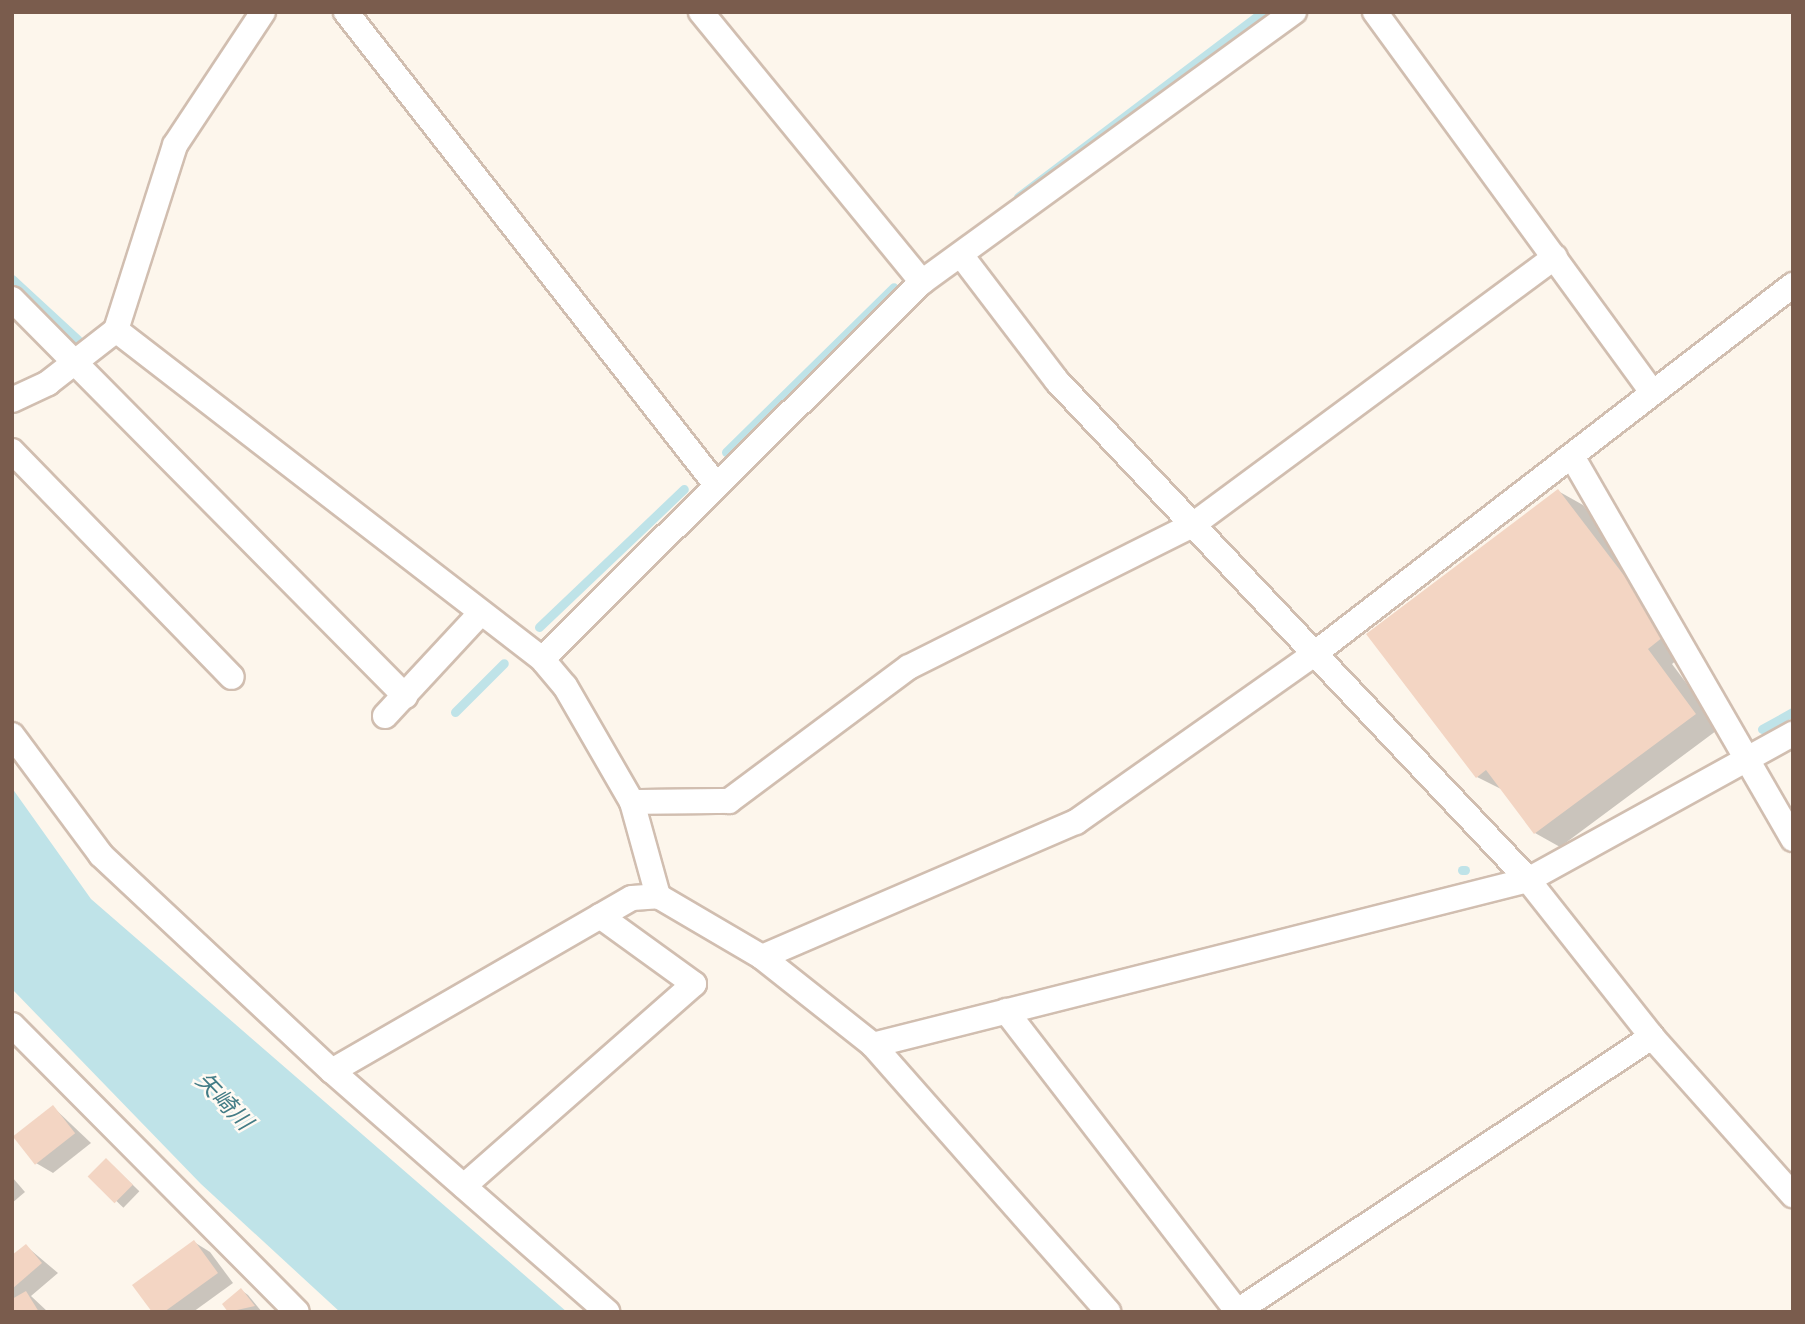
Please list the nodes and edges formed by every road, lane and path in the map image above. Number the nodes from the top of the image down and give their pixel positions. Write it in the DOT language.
graph roads {
  1 [pos="263,12"];
  2 [pos="346,12"];
  3 [pos="701,12"];
  4 [pos="1294,12"];
  5 [pos="1375,12"];
  6 [pos="961,254"];
  7 [pos="1555,257"];
  8 [pos="922,282"];
  9 [pos="1793,285"];
  10 [pos="12,299"];
  11 [pos="116,330"];
  12 [pos="76,360"];
  13 [pos="1651,390"];
  14 [pos="12,400"];
  15 [pos="12,450"];
  16 [pos="1573,458"];
  17 [pos="714,482"];
  18 [pos="1195,524"];
  19 [pos="479,615"];
  20 [pos="1318,651"];
  21 [pos="542,659"];
  22 [pos="232,677"];
  23 [pos="405,696"];
  24 [pos="386,716"];
  25 [pos="1793,734"];
  26 [pos="12,735"];
  27 [pos="1748,759"];
  28 [pos="632,802"];
  29 [pos="1793,839"];
  30 [pos="1528,880"];
  31 [pos="658,896"];
  32 [pos="600,916"];
  33 [pos="762,957"];
  34 [pos="1006,1011"];
  35 [pos="12,1025"];
  36 [pos="1652,1037"];
  37 [pos="873,1045"];
  38 [pos="332,1071"];
  39 [pos="464,1186"];
  40 [pos="1793,1195"];
  41 [pos="1237,1311"];
  42 [pos="298,1312"];
  43 [pos="607,1312"];
  44 [pos="1108,1312"];
  1 -- 11 [label="street"];
  2 -- 17 [label="street"];
  3 -- 8 [label="street"];
  4 -- 6 [label="street"];
  5 -- 7 [label="street"];
  6 -- 8 [label="street"];
  6 -- 18 [label="street"];
  7 -- 13 [label="street"];
  7 -- 18 [label="street"];
  8 -- 17 [label="street"];
  9 -- 13 [label="street"];
  10 -- 12 [label="street"];
  11 -- 12 [label="street"];
  11 -- 19 [label="street"];
  12 -- 14 [label="street"];
  12 -- 23 [label="street"];
  13 -- 16 [label="street"];
  15 -- 22 [label="street"];
  16 -- 20 [label="street"];
  16 -- 27 [label="street"];
  17 -- 21 [label="street"];
  18 -- 20 [label="street"];
  18 -- 28 [label="street"];
  19 -- 21 [label="street"];
  19 -- 23 [label="street"];
  20 -- 30 [label="street"];
  20 -- 33 [label="street"];
  21 -- 28 [label="street"];
  23 -- 24 [label="street"];
  25 -- 27 [label="street"];
  26 -- 38 [label="street"];
  27 -- 29 [label="street"];
  27 -- 30 [label="street"];
  28 -- 31 [label="street"];
  30 -- 34 [label="street"];
  30 -- 36 [label="street"];
  31 -- 32 [label="street"];
  31 -- 33 [label="street"];
  32 -- 38 [label="street"];
  32 -- 39 [label="street"];
  33 -- 37 [label="street"];
  34 -- 37 [label="street"];
  34 -- 41 [label="street"];
  35 -- 42 [label="street"];
  36 -- 40 [label="street"];
  36 -- 41 [label="street"];
  37 -- 44 [label="street"];
  38 -- 39 [label="street"];
  39 -- 43 [label="street"];
}
